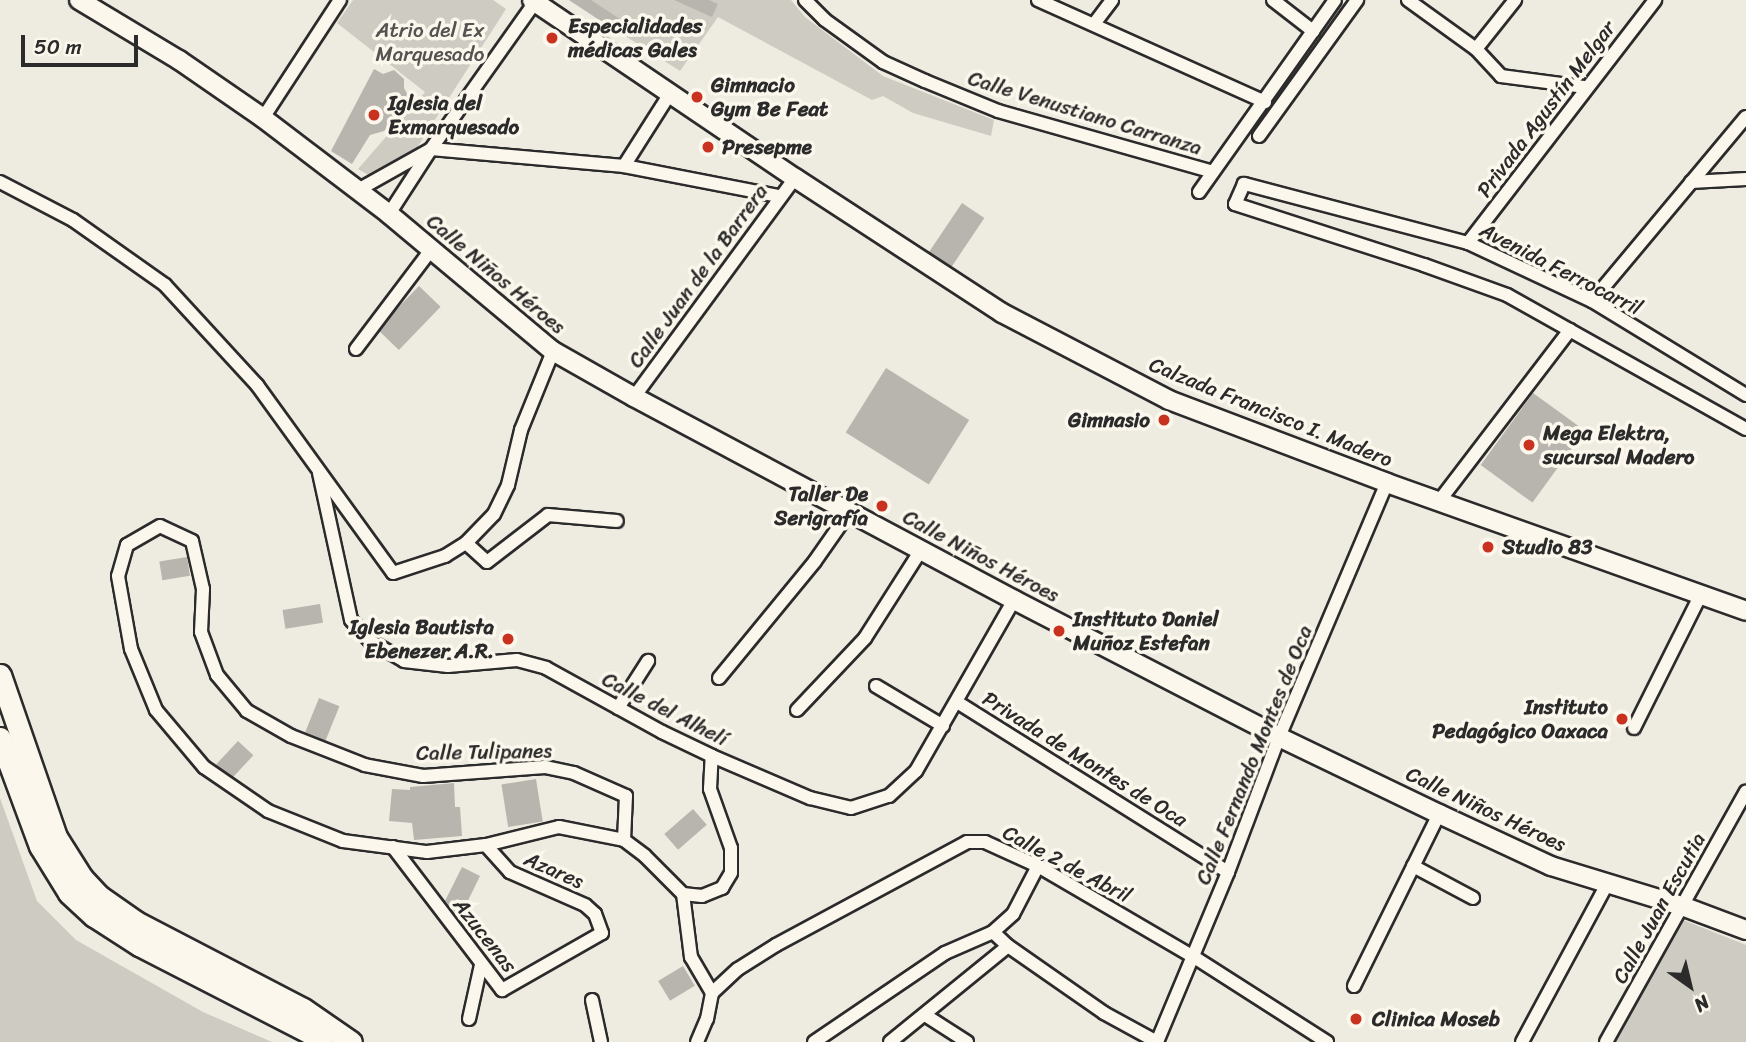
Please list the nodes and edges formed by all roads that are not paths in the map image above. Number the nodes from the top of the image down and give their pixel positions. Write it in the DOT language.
graph roads {
  1 [pos="79,0"];
  2 [pos="340,0"];
  3 [pos="805,0"];
  4 [pos="1038,0"];
  5 [pos="1112,0"];
  6 [pos="1273,0"];
  7 [pos="1335,0"];
  8 [pos="1357,0"];
  9 [pos="1408,0"];
  10 [pos="1515,0"];
  11 [pos="1655,0"];
  12 [pos="533,1"];
  13 [pos="1094,24"];
  14 [pos="1313,31"];
  15 [pos="1476,49"];
  16 [pos="1586,87"];
  17 [pos="671,92"];
  18 [pos="1265,102"];
  19 [pos="1746,117"];
  20 [pos="263,118"];
  21 [pos="1259,136"];
  22 [pos="431,149"];
  23 [pos="624,166"];
  24 [pos="1213,173"];
  25 [pos="795,178"];
  26 [pos="1746,180"];
  27 [pos="0,182"];
  28 [pos="1691,182"];
  29 [pos="358,190"];
  30 [pos="1199,192"];
  31 [pos="779,196"];
  32 [pos="389,214"];
  33 [pos="1468,243"];
  34 [pos="431,250"];
  35 [pos="1592,301"];
  36 [pos="1570,330"];
  37 [pos="356,349"];
  38 [pos="553,351"];
  39 [pos="1746,395"];
  40 [pos="634,397"];
  41 [pos="1746,429"];
  42 [pos="319,473"];
  43 [pos="1387,483"];
  44 [pos="1440,500"];
  45 [pos="850,511"];
  46 [pos="617,521"];
  47 [pos="466,543"];
  48 [pos="921,550"];
  49 [pos="1701,594"];
  50 [pos="1014,600"];
  51 [pos="1746,611"];
  52 [pos="648,661"];
  53 [pos="0,676"];
  54 [pos="719,678"];
  55 [pos="876,686"];
  56 [pos="957,702"];
  57 [pos="618,708"];
  58 [pos="797,710"];
  59 [pos="943,726"];
  60 [pos="1633,728"];
  61 [pos="1279,737"];
  62 [pos="0,738"];
  63 [pos="712,756"];
  64 [pos="1746,792"];
  65 [pos="1439,814"];
  66 [pos="624,840"];
  67 [pos="486,845"];
  68 [pos="394,848"];
  69 [pos="1038,866"];
  70 [pos="1413,866"];
  71 [pos="1228,872"];
  72 [pos="1607,884"];
  73 [pos="683,894"];
  74 [pos="1473,898"];
  75 [pos="1682,906"];
  76 [pos="1746,930"];
  77 [pos="993,932"];
  78 [pos="602,933"];
  79 [pos="1007,946"];
  80 [pos="1194,957"];
  81 [pos="481,965"];
  82 [pos="1354,986"];
  83 [pos="712,993"];
  84 [pos="592,1000"];
  85 [pos="925,1015"];
  86 [pos="707,1018"];
  87 [pos="470,1019"];
  88 [pos="321,1042"];
  89 [pos="351,1042"];
  90 [pos="601,1042"];
  91 [pos="696,1042"];
  92 [pos="708,1042"];
  93 [pos="814,1042"];
  94 [pos="890,1042"];
  95 [pos="967,1042"];
  96 [pos="1157,1042"];
  97 [pos="1327,1042"];
  98 [pos="1522,1042"];
  99 [pos="1606,1042"];
  1 -- 20 [label="main road, Calle Niños Héroes"];
  2 -- 20 [label="street"];
  3 -- 24 [label="street, Calle Venustiano Carranza"];
  4 -- 13 [label="street"];
  5 -- 13 [label="street"];
  6 -- 14 [label="street"];
  7 -- 14 [label="street"];
  8 -- 21 [label="street"];
  9 -- 15 [label="street"];
  10 -- 15 [label="street"];
  11 -- 16 [label="street, Privada Agustín Melgar"];
  12 -- 17 [label="main road, Calzada Francisco I. Madero"];
  12 -- 22 [label="street"];
  13 -- 18 [label="street"];
  14 -- 18 [label="street"];
  15 -- 16 [label="street"];
  16 -- 33 [label="street, Privada Agustín Melgar"];
  17 -- 23 [label="street"];
  17 -- 25 [label="main road, Calzada Francisco I. Madero"];
  18 -- 24 [label="street"];
  19 -- 28 [label="street"];
  20 -- 29 [label="main road, Calle Niños Héroes"];
  22 -- 23 [label="street"];
  22 -- 29 [label="street"];
  22 -- 32 [label="street"];
  23 -- 31 [label="street"];
  24 -- 30 [label="street"];
  25 -- 31 [label="street, Calle Juan de la Barrera"];
  25 -- 43 [label="main road, Calzada Francisco I. Madero"];
  26 -- 28 [label="street"];
  27 -- 42 [label="street"];
  28 -- 35 [label="street"];
  29 -- 32 [label="main road, Calle Niños Héroes"];
  31 -- 40 [label="street, Calle Juan de la Barrera"];
  32 -- 34 [label="main road, Calle Niños Héroes"];
  33 -- 35 [label="street, Avenida Ferrocarril"];
  33 -- 36 [label="street, Avenida Ferrocarril"];
  34 -- 37 [label="street"];
  34 -- 38 [label="main road, Calle Niños Héroes"];
  35 -- 39 [label="street, Avenida Ferrocarril"];
  36 -- 41 [label="street"];
  36 -- 44 [label="street"];
  38 -- 40 [label="main road, Calle Niños Héroes"];
  38 -- 47 [label="street"];
  40 -- 45 [label="main road, Calle Niños Héroes"];
  42 -- 47 [label="street"];
  42 -- 57 [label="street, Calle del Alhelí"];
  43 -- 44 [label="main road, Calzada Francisco I. Madero"];
  43 -- 61 [label="street, Calle Fernando Montes de Oca"];
  44 -- 49 [label="main road, Calzada Francisco I. Madero"];
  45 -- 48 [label="main road, Calle Niños Héroes"];
  45 -- 54 [label="street"];
  46 -- 47 [label="street"];
  48 -- 50 [label="main road, Calle Niños Héroes"];
  48 -- 58 [label="street"];
  49 -- 51 [label="main road, Calzada Francisco I. Madero"];
  49 -- 60 [label="street"];
  50 -- 56 [label="street, Calle del Alhelí"];
  50 -- 61 [label="main road, Calle Niños Héroes"];
  52 -- 57 [label="street"];
  53 -- 89 [label="main road"];
  55 -- 59 [label="street"];
  56 -- 59 [label="street, Calle del Alhelí"];
  56 -- 71 [label="street, Privada de Montes de Oca"];
  57 -- 63 [label="street, Calle del Alhelí"];
  59 -- 63 [label="street, Calle del Alhelí"];
  61 -- 65 [label="main road, Calle Niños Héroes"];
  61 -- 71 [label="street, Calle Fernando Montes de Oca"];
  62 -- 88 [label="main road"];
  63 -- 73 [label="street"];
  64 -- 75 [label="street, Calle Juan Escutia"];
  65 -- 70 [label="street"];
  65 -- 72 [label="main road, Calle Niños Héroes"];
  66 -- 67 [label="street, Calle Tulipanes"];
  66 -- 68 [label="street, Calle Tulipanes"];
  66 -- 73 [label="street, Calle Tulipanes"];
  67 -- 68 [label="street, Calle Tulipanes"];
  67 -- 78 [label="street, Azares"];
  68 -- 81 [label="street, Azucenas"];
  69 -- 77 [label="street"];
  69 -- 80 [label="street, Calle 2 de Abril"];
  69 -- 83 [label="street, Calle 2 de Abril"];
  70 -- 74 [label="street"];
  70 -- 82 [label="street"];
  71 -- 80 [label="street, Calle Fernando Montes de Oca"];
  72 -- 75 [label="main road, Calle Niños Héroes"];
  72 -- 98 [label="street"];
  73 -- 83 [label="street"];
  75 -- 76 [label="main road, Calle Niños Héroes"];
  75 -- 99 [label="street, Calle Juan Escutia"];
  77 -- 79 [label="street"];
  77 -- 93 [label="street"];
  78 -- 81 [label="street, Azucenas"];
  79 -- 85 [label="street"];
  79 -- 96 [label="street"];
  80 -- 96 [label="street, Calle Fernando Montes de Oca"];
  80 -- 97 [label="street, Calle 2 de Abril"];
  81 -- 87 [label="street"];
  83 -- 86 [label="street"];
  84 -- 90 [label="street"];
  85 -- 94 [label="street"];
  85 -- 95 [label="street"];
  86 -- 91 [label="street"];
  86 -- 92 [label="street"];
}
